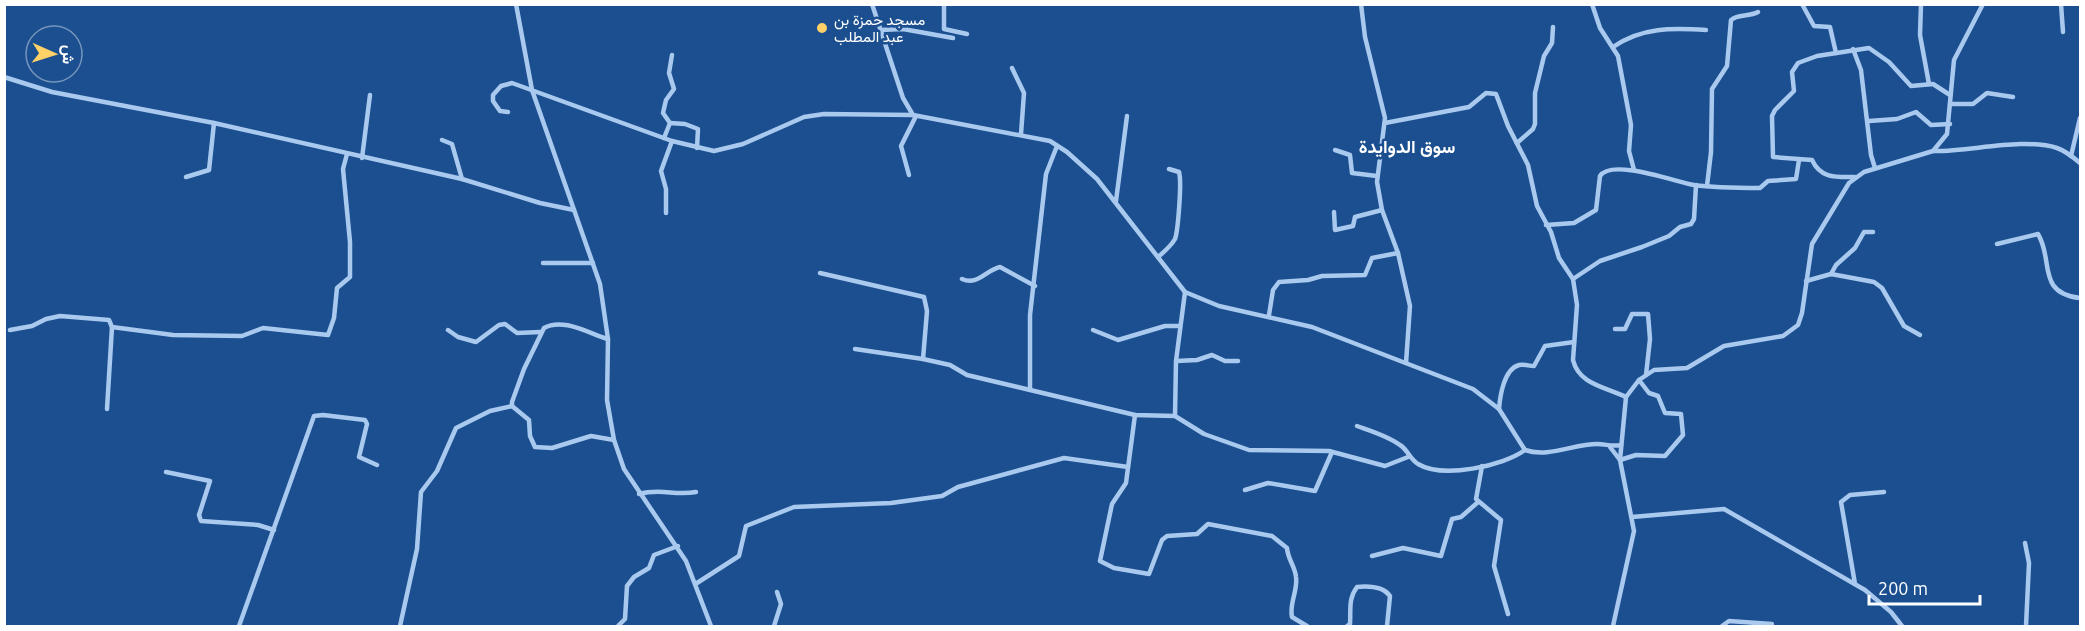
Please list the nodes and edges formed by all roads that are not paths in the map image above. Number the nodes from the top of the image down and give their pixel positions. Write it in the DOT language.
graph roads {
  1 [pos="516,4"];
  2 [pos="872,4"];
  3 [pos="944,4"];
  4 [pos="1361,4"];
  5 [pos="1592,4"];
  6 [pos="1802,4"];
  7 [pos="1922,4"];
  8 [pos="1983,4"];
  9 [pos="2061,4"];
  10 [pos="1758,12"];
  11 [pos="1553,27"];
  12 [pos="880,30"];
  13 [pos="1706,30"];
  14 [pos="2063,32"];
  15 [pos="967,34"];
  16 [pos="953,38"];
  17 [pos="1613,47"];
  18 [pos="1853,49"];
  19 [pos="1836,52"];
  20 [pos="672,55"];
  21 [pos="1012,68"];
  22 [pos="4,77"];
  23 [pos="1929,84"];
  24 [pos="532,90"];
  25 [pos="370,95"];
  26 [pos="1950,95"];
  27 [pos="2013,97"];
  28 [pos="1950,104"];
  29 [pos="508,112"];
  30 [pos="914,115"];
  31 [pos="1127,116"];
  32 [pos="2080,118"];
  33 [pos="1869,121"];
  34 [pos="214,123"];
  35 [pos="670,123"];
  36 [pos="1385,123"];
  37 [pos="1950,124"];
  38 [pos="1021,134"];
  39 [pos="664,138"];
  40 [pos="442,140"];
  41 [pos="672,141"];
  42 [pos="1516,142"];
  43 [pos="1057,146"];
  44 [pos="697,148"];
  45 [pos="1335,150"];
  46 [pos="1934,151"];
  47 [pos="347,154"];
  48 [pos="2071,156"];
  49 [pos="362,158"];
  50 [pos="1799,160"];
  51 [pos="2080,163"];
  52 [pos="1875,168"];
  53 [pos="1169,169"];
  54 [pos="1634,171"];
  55 [pos="909,175"];
  56 [pos="1377,176"];
  57 [pos="186,177"];
  58 [pos="1855,177"];
  59 [pos="462,179"];
  60 [pos="1696,185"];
  61 [pos="1707,186"];
  62 [pos="1116,201"];
  63 [pos="574,210"];
  64 [pos="1382,210"];
  65 [pos="1334,212"];
  66 [pos="666,213"];
  67 [pos="1546,225"];
  68 [pos="1874,232"];
  69 [pos="1997,244"];
  70 [pos="1398,253"];
  71 [pos="1158,257"];
  72 [pos="543,263"];
  73 [pos="593,263"];
  74 [pos="820,273"];
  75 [pos="1831,274"];
  76 [pos="962,279"];
  77 [pos="1573,279"];
  78 [pos="1806,281"];
  79 [pos="1035,286"];
  80 [pos="1185,292"];
  81 [pos="2080,298"];
  82 [pos="1269,315"];
  83 [pos="1180,326"];
  84 [pos="112,327"];
  85 [pos="1615,329"];
  86 [pos="10,330"];
  87 [pos="448,330"];
  88 [pos="1093,330"];
  89 [pos="541,332"];
  90 [pos="1920,335"];
  91 [pos="608,339"];
  92 [pos="1574,342"];
  93 [pos="855,349"];
  94 [pos="923,359"];
  95 [pos="1176,361"];
  96 [pos="1238,361"];
  97 [pos="1406,363"];
  98 [pos="1646,375"];
  99 [pos="1639,380"];
  100 [pos="1030,390"];
  101 [pos="1626,397"];
  102 [pos="512,406"];
  103 [pos="107,409"];
  104 [pos="1499,409"];
  105 [pos="1135,415"];
  106 [pos="1175,416"];
  107 [pos="1358,426"];
  108 [pos="614,440"];
  109 [pos="1621,445"];
  110 [pos="1610,447"];
  111 [pos="1526,450"];
  112 [pos="1332,452"];
  113 [pos="1407,457"];
  114 [pos="1620,460"];
  115 [pos="377,465"];
  116 [pos="1482,466"];
  117 [pos="1128,467"];
  118 [pos="166,472"];
  119 [pos="1245,490"];
  120 [pos="696,492"];
  121 [pos="1884,492"];
  122 [pos="639,494"];
  123 [pos="1478,503"];
  124 [pos="1632,517"];
  125 [pos="274,530"];
  126 [pos="2025,543"];
  127 [pos="678,546"];
  128 [pos="1372,556"];
  129 [pos="697,583"];
  130 [pos="1855,584"];
  131 [pos="777,592"];
  132 [pos="1508,614"];
  133 [pos="1772,624"];
  134 [pos="239,627"];
  135 [pos="400,627"];
  136 [pos="618,627"];
  137 [pos="711,627"];
  138 [pos="774,627"];
  139 [pos="1307,627"];
  140 [pos="1347,627"];
  141 [pos="1388,627"];
  142 [pos="1614,627"];
  143 [pos="1722,627"];
  144 [pos="1902,627"];
  145 [pos="2026,627"];
  1 -- 24 [label="street"];
  2 -- 12 [label="street"];
  3 -- 15 [label="street"];
  4 -- 36 [label="street"];
  5 -- 17 [label="street"];
  6 -- 19 [label="street"];
  7 -- 23 [label="street"];
  8 -- 26 [label="street"];
  9 -- 14 [label="street"];
  10 -- 61 [label="street"];
  11 -- 42 [label="street"];
  12 -- 16 [label="street"];
  12 -- 30 [label="street"];
  13 -- 17 [label="street"];
  17 -- 54 [label="street"];
  18 -- 19 [label="street"];
  18 -- 23 [label="street"];
  18 -- 33 [label="street"];
  19 -- 50 [label="street"];
  20 -- 35 [label="street"];
  21 -- 38 [label="street"];
  22 -- 34 [label="street"];
  23 -- 26 [label="street"];
  24 -- 29 [label="street"];
  24 -- 39 [label="street"];
  24 -- 63 [label="street"];
  25 -- 49 [label="street"];
  26 -- 28 [label="street"];
  27 -- 28 [label="street"];
  28 -- 37 [label="street"];
  30 -- 38 [label="street"];
  30 -- 44 [label="street"];
  30 -- 55 [label="street"];
  31 -- 62 [label="street"];
  32 -- 48 [label="street"];
  33 -- 37 [label="street"];
  33 -- 52 [label="street"];
  34 -- 47 [label="street"];
  34 -- 57 [label="street"];
  35 -- 39 [label="street"];
  35 -- 44 [label="street"];
  36 -- 42 [label="street"];
  36 -- 56 [label="street"];
  37 -- 46 [label="street"];
  38 -- 43 [label="street"];
  39 -- 41 [label="street"];
  40 -- 59 [label="street"];
  41 -- 44 [label="street"];
  41 -- 66 [label="street"];
  42 -- 67 [label="street"];
  43 -- 62 [label="street"];
  43 -- 79 [label="street"];
  45 -- 56 [label="street"];
  46 -- 48 [label="street"];
  46 -- 52 [label="street"];
  47 -- 49 [label="street"];
  47 -- 84 [label="street"];
  48 -- 51 [label="street"];
  49 -- 59 [label="street"];
  50 -- 58 [label="street"];
  50 -- 61 [label="street"];
  52 -- 58 [label="street"];
  53 -- 71 [label="street"];
  54 -- 60 [label="street"];
  54 -- 67 [label="street"];
  56 -- 64 [label="street"];
  58 -- 78 [label="street"];
  59 -- 63 [label="street"];
  60 -- 61 [label="street"];
  60 -- 77 [label="street"];
  62 -- 71 [label="street"];
  63 -- 73 [label="street"];
  64 -- 65 [label="street"];
  64 -- 70 [label="street"];
  67 -- 77 [label="street"];
  68 -- 75 [label="street"];
  69 -- 81 [label="street"];
  70 -- 82 [label="street"];
  70 -- 97 [label="street"];
  71 -- 80 [label="street"];
  72 -- 73 [label="street"];
  73 -- 91 [label="street"];
  74 -- 94 [label="street"];
  75 -- 78 [label="street"];
  75 -- 90 [label="street"];
  76 -- 79 [label="street"];
  77 -- 92 [label="street"];
  78 -- 98 [label="street"];
  79 -- 100 [label="street"];
  80 -- 82 [label="street"];
  80 -- 83 [label="street"];
  82 -- 97 [label="street"];
  83 -- 88 [label="street"];
  83 -- 95 [label="street"];
  84 -- 86 [label="street"];
  84 -- 103 [label="street"];
  85 -- 98 [label="street"];
  87 -- 89 [label="street"];
  89 -- 91 [label="street"];
  89 -- 102 [label="street"];
  91 -- 108 [label="street"];
  92 -- 101 [label="street"];
  92 -- 104 [label="street"];
  93 -- 94 [label="street"];
  94 -- 100 [label="street"];
  95 -- 96 [label="street"];
  95 -- 106 [label="street"];
  97 -- 104 [label="street"];
  98 -- 99 [label="street"];
  99 -- 101 [label="street"];
  99 -- 114 [label="street"];
  100 -- 105 [label="street"];
  101 -- 109 [label="street"];
  102 -- 108 [label="street"];
  102 -- 135 [label="street"];
  104 -- 111 [label="street"];
  105 -- 106 [label="street"];
  105 -- 117 [label="street"];
  106 -- 112 [label="street"];
  107 -- 113 [label="street"];
  108 -- 122 [label="street"];
  109 -- 110 [label="street"];
  109 -- 114 [label="street"];
  110 -- 111 [label="street"];
  110 -- 114 [label="street"];
  111 -- 116 [label="street"];
  112 -- 113 [label="street"];
  112 -- 119 [label="street"];
  113 -- 116 [label="street"];
  114 -- 124 [label="street"];
  115 -- 125 [label="street"];
  116 -- 123 [label="street"];
  117 -- 129 [label="street"];
  117 -- 139 [label="street"];
  118 -- 125 [label="street"];
  120 -- 122 [label="street"];
  121 -- 130 [label="street"];
  122 -- 127 [label="street"];
  123 -- 128 [label="street"];
  123 -- 132 [label="street"];
  124 -- 130 [label="street"];
  124 -- 142 [label="street"];
  125 -- 134 [label="street"];
  126 -- 145 [label="street"];
  127 -- 129 [label="street"];
  127 -- 136 [label="street"];
  129 -- 137 [label="street"];
  130 -- 144 [label="street"];
  131 -- 138 [label="street"];
  133 -- 143 [label="street"];
  140 -- 141 [label="street"];
}
